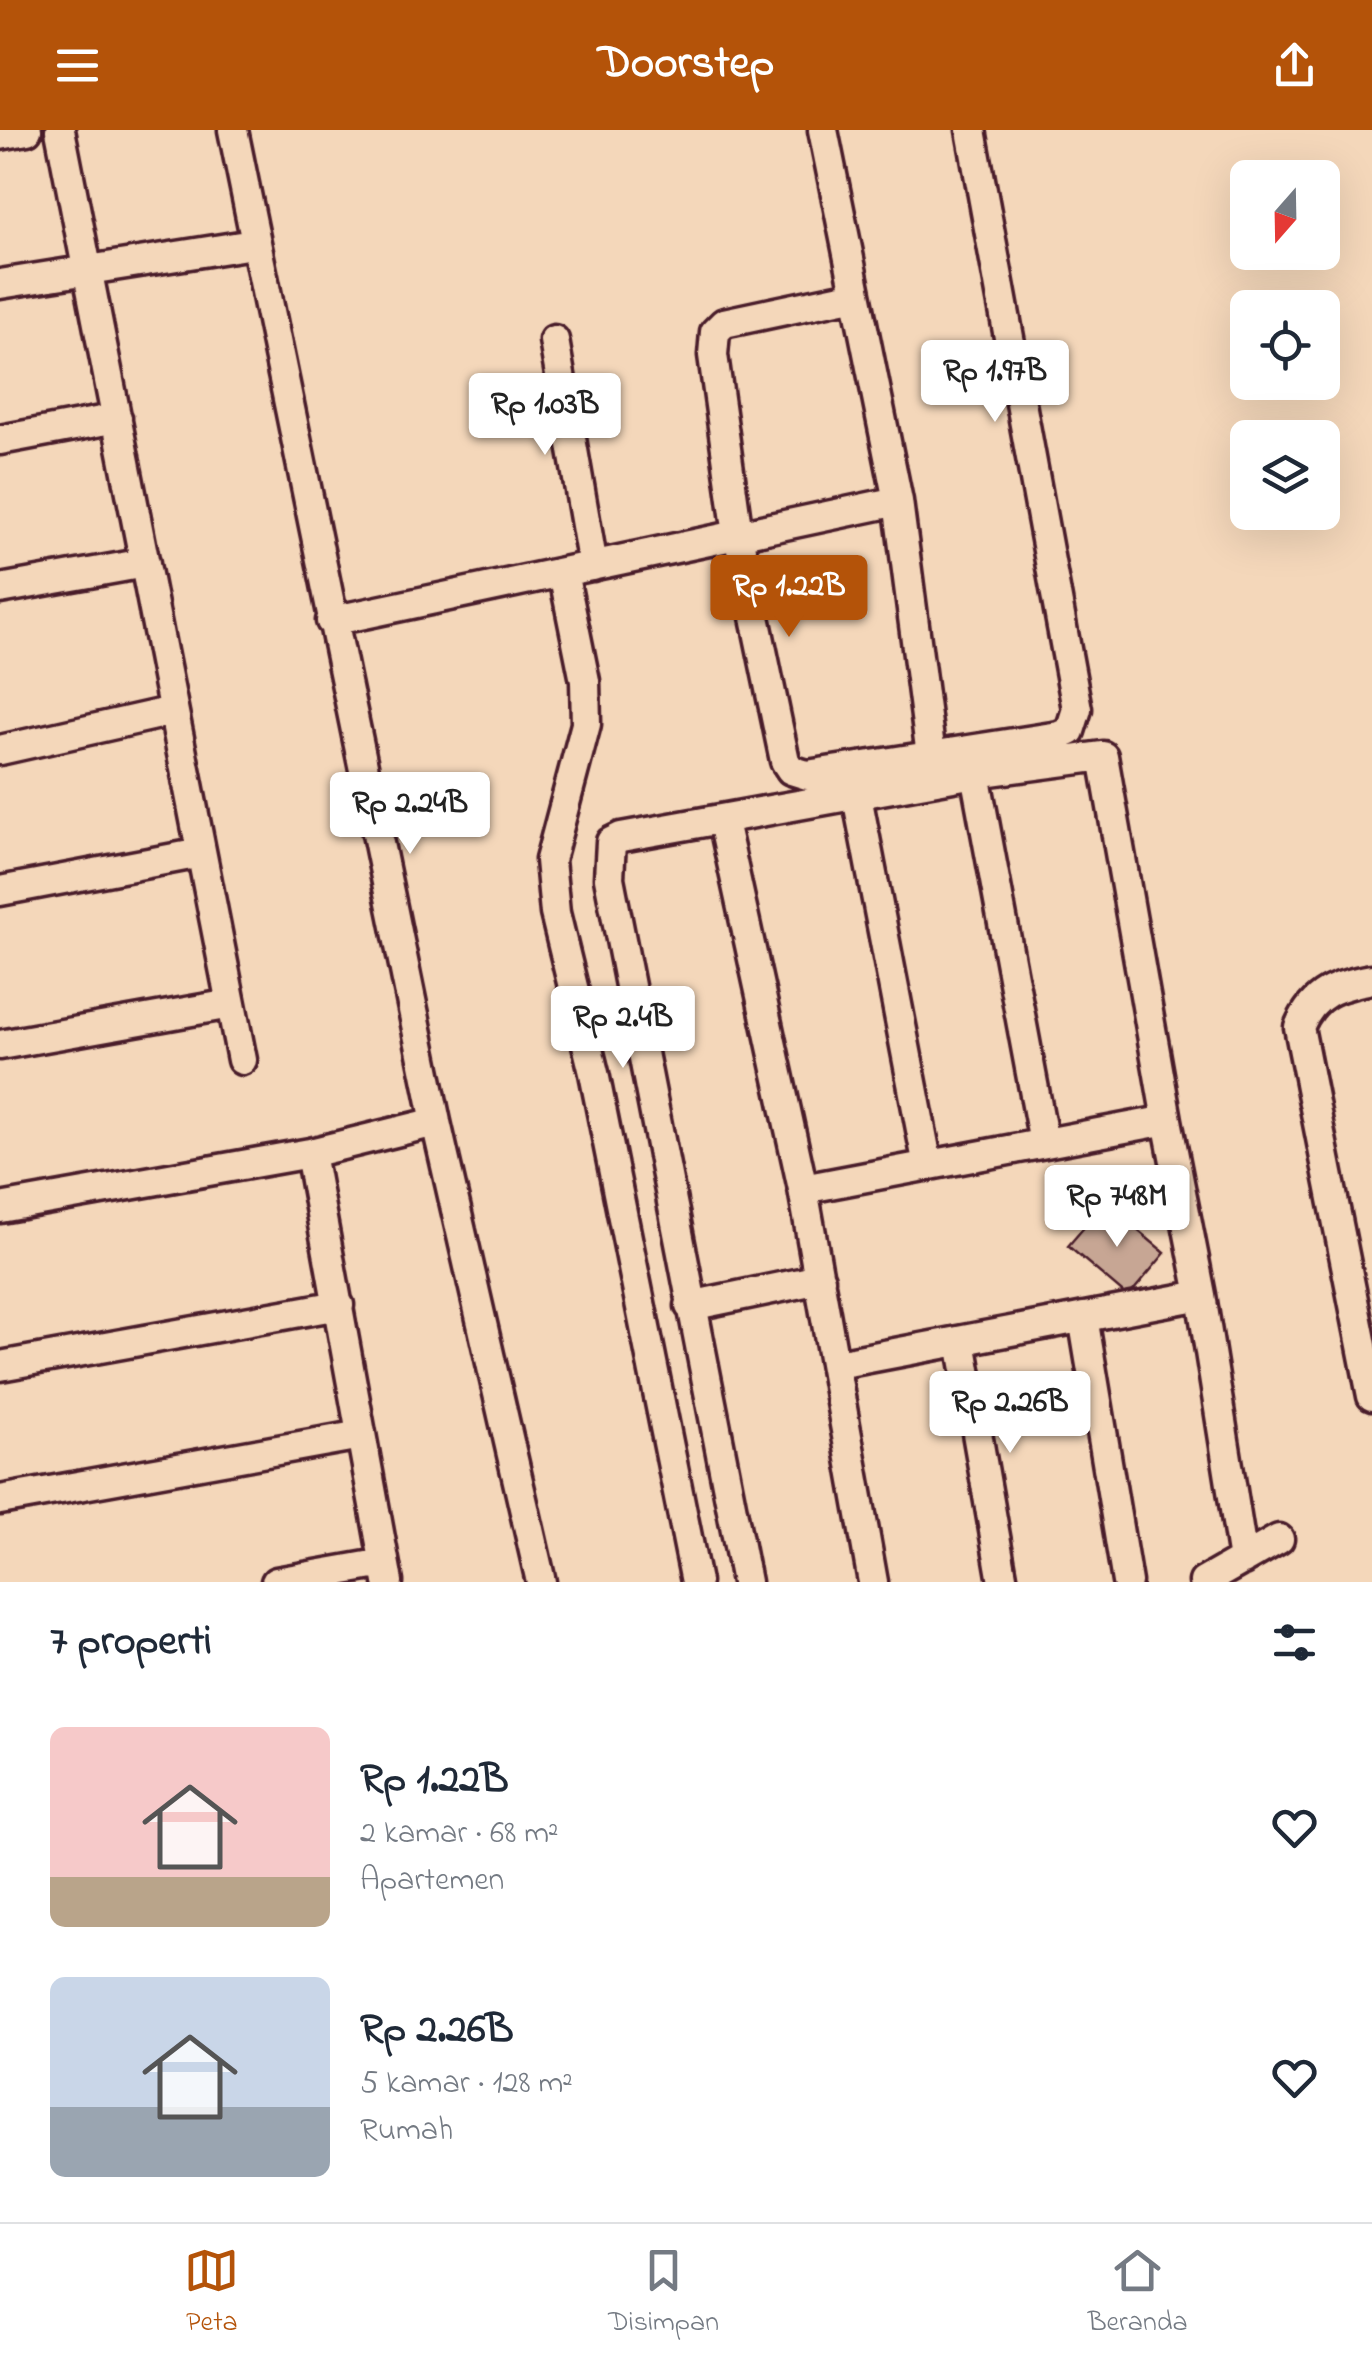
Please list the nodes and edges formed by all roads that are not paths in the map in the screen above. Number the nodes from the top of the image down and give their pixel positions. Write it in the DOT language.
graph roads {
  1 [pos="27,130"];
  2 [pos="60,130"];
  3 [pos="234,130"];
  4 [pos="822,130"];
  5 [pos="971,130"];
  6 [pos="0,135"];
  7 [pos="253,244"];
  8 [pos="87,268"];
  9 [pos="0,284"];
  10 [pos="856,295"];
  11 [pos="554,340"];
  12 [pos="116,418"];
  13 [pos="0,440"];
  14 [pos="898,502"];
  15 [pos="738,535"];
  16 [pos="145,562"];
  17 [pos="593,566"];
  18 [pos="562,572"];
  19 [pos="0,589"];
  20 [pos="331,621"];
  21 [pos="174,712"];
  22 [pos="0,750"];
  23 [pos="931,756"];
  24 [pos="976,774"];
  25 [pos="857,796"];
  26 [pos="723,820"];
  27 [pos="201,853"];
  28 [pos="0,891"];
  29 [pos="1372,979"];
  30 [pos="231,1004"];
  31 [pos="0,1045"];
  32 [pos="242,1060"];
  33 [pos="1166,1120"];
  34 [pos="436,1122"];
  35 [pos="1044,1143"];
  36 [pos="310,1153"];
  37 [pos="928,1166"];
  38 [pos="803,1189"];
  39 [pos="0,1208"];
  40 [pos="820,1279"];
  41 [pos="1201,1295"];
  42 [pos="339,1306"];
  43 [pos="690,1306"];
  44 [pos="1083,1317"];
  45 [pos="961,1341"];
  46 [pos="837,1364"];
  47 [pos="0,1366"];
  48 [pos="1372,1396"];
  49 [pos="361,1435"];
  50 [pos="0,1500"];
  51 [pos="1279,1539"];
  52 [pos="1243,1560"];
  53 [pos="386,1572"];
  54 [pos="276,1582"];
  55 [pos="540,1582"];
  56 [pos="696,1582"];
  57 [pos="746,1582"];
  58 [pos="873,1582"];
  59 [pos="1003,1582"];
  60 [pos="1127,1582"];
  61 [pos="1204,1582"];
  1 -- 6 [label="street"];
  2 -- 8 [label="street"];
  3 -- 7 [label="street"];
  4 -- 10 [label="street"];
  5 -- 23 [label="street"];
  7 -- 8 [label="street"];
  7 -- 20 [label="street"];
  8 -- 9 [label="street"];
  8 -- 12 [label="street"];
  10 -- 14 [label="street"];
  10 -- 15 [label="street"];
  11 -- 17 [label="street"];
  12 -- 13 [label="street"];
  12 -- 16 [label="street"];
  14 -- 15 [label="street"];
  14 -- 23 [label="street"];
  15 -- 17 [label="street"];
  15 -- 23 [label="street"];
  16 -- 19 [label="street"];
  16 -- 21 [label="street"];
  17 -- 18 [label="street"];
  18 -- 20 [label="street"];
  18 -- 56 [label="street"];
  20 -- 34 [label="street"];
  21 -- 22 [label="street"];
  21 -- 27 [label="street"];
  24 -- 25 [label="street"];
  24 -- 33 [label="street"];
  24 -- 35 [label="street"];
  25 -- 26 [label="street"];
  25 -- 37 [label="street"];
  26 -- 38 [label="street"];
  26 -- 43 [label="street"];
  27 -- 28 [label="street"];
  27 -- 30 [label="street"];
  29 -- 48 [label="street"];
  30 -- 31 [label="street"];
  30 -- 32 [label="street"];
  33 -- 35 [label="street"];
  33 -- 41 [label="street"];
  34 -- 36 [label="street"];
  34 -- 55 [label="street"];
  35 -- 37 [label="street"];
  36 -- 39 [label="street"];
  36 -- 42 [label="street"];
  37 -- 38 [label="street"];
  38 -- 40 [label="street"];
  40 -- 43 [label="street"];
  40 -- 46 [label="street"];
  41 -- 44 [label="street"];
  41 -- 52 [label="street"];
  42 -- 47 [label="street"];
  42 -- 49 [label="street"];
  43 -- 57 [label="street"];
  44 -- 45 [label="street"];
  44 -- 60 [label="street"];
  45 -- 46 [label="street"];
  45 -- 59 [label="street"];
  46 -- 58 [label="street"];
  49 -- 50 [label="street"];
  49 -- 53 [label="street"];
  51 -- 52 [label="street"];
  52 -- 61 [label="street"];
  53 -- 54 [label="street"];
}
